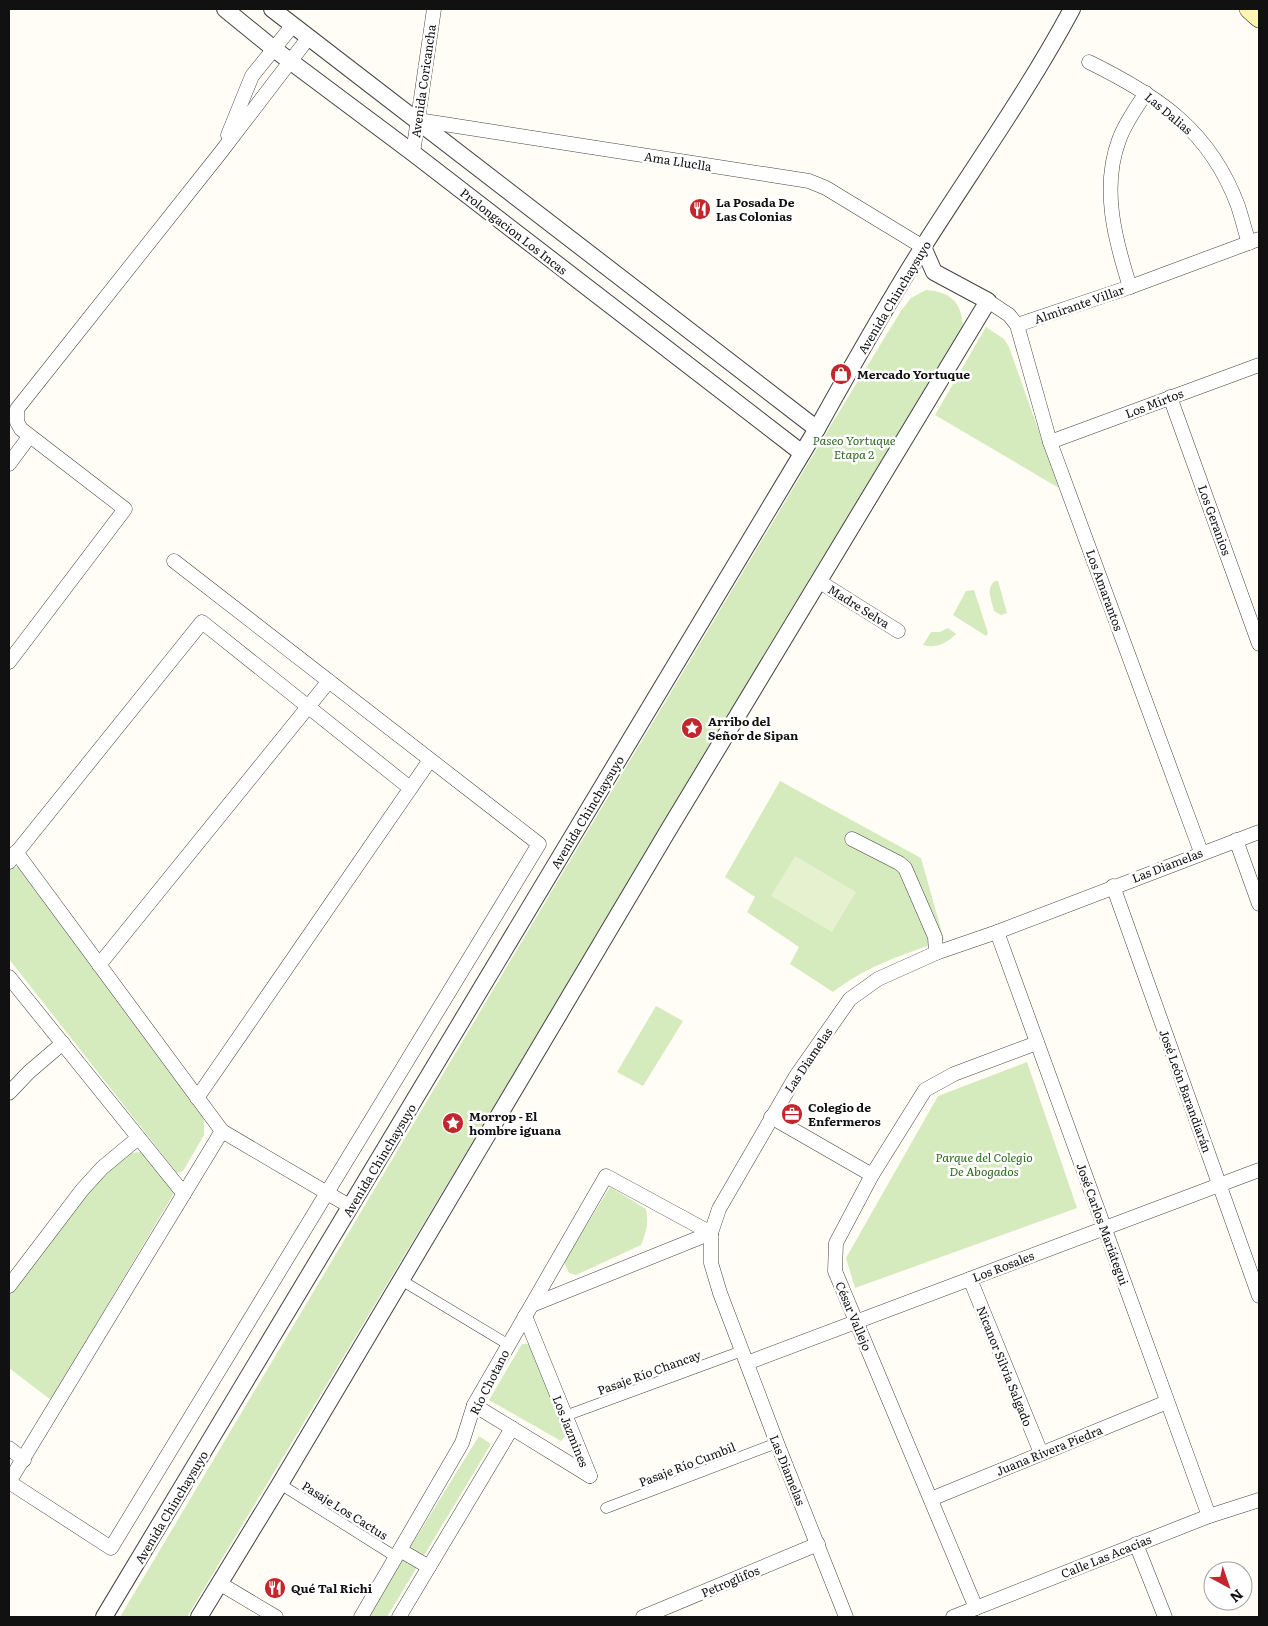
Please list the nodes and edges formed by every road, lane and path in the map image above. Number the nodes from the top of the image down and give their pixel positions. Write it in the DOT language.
graph roads {
  1 [pos="225,9"];
  2 [pos="272,9"];
  3 [pos="434,9"];
  4 [pos="1072,9"];
  5 [pos="1248,9"];
  6 [pos="1259,18"];
  7 [pos="294,25"];
  8 [pos="309,38"];
  9 [pos="274,49"];
  10 [pos="291,62"];
  11 [pos="1089,62"];
  12 [pos="1146,93"];
  13 [pos="418,120"];
  14 [pos="221,152"];
  15 [pos="413,153"];
  16 [pos="1254,241"];
  17 [pos="923,247"];
  18 [pos="1130,287"];
  19 [pos="988,301"];
  20 [pos="1017,325"];
  21 [pos="1259,365"];
  22 [pos="1170,396"];
  23 [pos="817,429"];
  24 [pos="29,437"];
  25 [pos="1050,442"];
  26 [pos="802,453"];
  27 [pos="9,464"];
  28 [pos="174,561"];
  29 [pos="820,582"];
  30 [pos="898,631"];
  31 [pos="1259,644"];
  32 [pos="9,662"];
  33 [pos="329,681"];
  34 [pos="308,707"];
  35 [pos="430,760"];
  36 [pos="410,788"];
  37 [pos="1259,832"];
  38 [pos="852,839"];
  39 [pos="1236,840"];
  40 [pos="1201,852"];
  41 [pos="12,857"];
  42 [pos="1113,886"];
  43 [pos="1259,904"];
  44 [pos="997,932"];
  45 [pos="936,953"];
  46 [pos="99,964"];
  47 [pos="9,977"];
  48 [pos="63,1043"];
  49 [pos="1037,1043"];
  50 [pos="9,1093"];
  51 [pos="197,1098"];
  52 [pos="771,1117"];
  53 [pos="222,1131"];
  54 [pos="138,1138"];
  55 [pos="1259,1170"];
  56 [pos="872,1175"];
  57 [pos="1220,1185"];
  58 [pos="327,1192"];
  59 [pos="184,1194"];
  60 [pos="351,1207"];
  61 [pos="1104,1228"];
  62 [pos="711,1233"];
  63 [pos="970,1279"];
  64 [pos="401,1280"];
  65 [pos="9,1286"];
  66 [pos="1259,1296"];
  67 [pos="528,1310"];
  68 [pos="857,1321"];
  69 [pos="509,1345"];
  70 [pos="745,1357"];
  71 [pos="1167,1402"];
  72 [pos="474,1405"];
  73 [pos="565,1416"];
  74 [pos="512,1428"];
  75 [pos="777,1443"];
  76 [pos="9,1448"];
  77 [pos="1041,1454"];
  78 [pos="24,1460"];
  79 [pos="280,1484"];
  80 [pos="931,1498"];
  81 [pos="1259,1500"];
  82 [pos="606,1508"];
  83 [pos="1209,1516"];
  84 [pos="818,1544"];
  85 [pos="1136,1544"];
  86 [pos="398,1553"];
  87 [pos="429,1567"];
  88 [pos="219,1583"];
  89 [pos="976,1608"];
  90 [pos="104,1617"];
  91 [pos="199,1617"];
  92 [pos="276,1617"];
  93 [pos="361,1617"];
  94 [pos="399,1617"];
  95 [pos="642,1617"];
  96 [pos="846,1617"];
  97 [pos="953,1617"];
  98 [pos="1165,1617"];
  1 -- 9 [label="street, Prolongacion Los Incas"];
  2 -- 7 [label="street"];
  3 -- 13 [label="street, Avenida Coricancha"];
  4 -- 17 [label="street, Avenida Chinchaysuyo"];
  5 -- 6 [label="main road"];
  7 -- 8 [label="street"];
  7 -- 9 [label="street"];
  8 -- 10 [label="street"];
  8 -- 13 [label="street"];
  9 -- 10 [label="street, Prolongacion Los Incas"];
  9 -- 14 [label="street"];
  10 -- 14 [label="street"];
  10 -- 15 [label="street, Prolongacion Los Incas"];
  11 -- 12 [label="street, Las Dalias"];
  12 -- 16 [label="street, Las Dalias"];
  12 -- 18 [label="street"];
  13 -- 15 [label="street, Avenida Coricancha"];
  13 -- 17 [label="street, Ama Lluclla"];
  13 -- 23 [label="street"];
  14 -- 24 [label="street"];
  15 -- 26 [label="street, Prolongacion Los Incas"];
  16 -- 18 [label="street, Almirante Villar"];
  17 -- 19 [label="street, Almirante Villar"];
  17 -- 23 [label="street, Avenida Chinchaysuyo"];
  18 -- 20 [label="street, Almirante Villar"];
  19 -- 20 [label="street, Almirante Villar"];
  19 -- 29 [label="street"];
  20 -- 25 [label="street, Los Amarantos"];
  21 -- 22 [label="street, Los Mirtos"];
  22 -- 25 [label="street, Los Mirtos"];
  22 -- 31 [label="street, Los Geranios"];
  23 -- 26 [label="street, Avenida Chinchaysuyo"];
  24 -- 27 [label="street"];
  24 -- 32 [label="street"];
  25 -- 40 [label="street, Los Amarantos"];
  26 -- 60 [label="street, Avenida Chinchaysuyo"];
  28 -- 33 [label="street"];
  29 -- 30 [label="street, Madre Selva"];
  29 -- 64 [label="street"];
  33 -- 34 [label="street"];
  33 -- 35 [label="street"];
  34 -- 36 [label="street"];
  34 -- 41 [label="street"];
  34 -- 46 [label="street"];
  35 -- 36 [label="street"];
  35 -- 58 [label="street"];
  36 -- 51 [label="street"];
  37 -- 39 [label="street, Las Diamelas"];
  38 -- 45 [label="street"];
  39 -- 40 [label="street, Las Diamelas"];
  39 -- 43 [label="street"];
  40 -- 42 [label="street, Las Diamelas"];
  41 -- 46 [label="street"];
  42 -- 44 [label="street, Las Diamelas"];
  42 -- 57 [label="street, José León Barandiarán"];
  44 -- 45 [label="street, Las Diamelas"];
  44 -- 49 [label="street, José Carlos Mariátegui"];
  45 -- 52 [label="street, Las Diamelas"];
  46 -- 51 [label="street"];
  47 -- 48 [label="street"];
  48 -- 50 [label="street"];
  48 -- 54 [label="street"];
  49 -- 56 [label="street, César Vallejo"];
  49 -- 61 [label="street, José Carlos Mariátegui"];
  51 -- 53 [label="street"];
  52 -- 56 [label="street"];
  52 -- 62 [label="street, Las Diamelas"];
  53 -- 58 [label="street"];
  53 -- 59 [label="street"];
  54 -- 59 [label="street"];
  54 -- 65 [label="street"];
  55 -- 57 [label="street, Los Rosales"];
  56 -- 68 [label="street, César Vallejo"];
  57 -- 61 [label="street, Los Rosales"];
  57 -- 66 [label="street, José León Barandiarán"];
  58 -- 60 [label="street"];
  58 -- 78 [label="street"];
  59 -- 78 [label="street"];
  60 -- 90 [label="street, Avenida Chinchaysuyo"];
  61 -- 63 [label="street, Los Rosales"];
  61 -- 71 [label="street, José Carlos Mariátegui"];
  62 -- 67 [label="street"];
  62 -- 67 [label="street, Río Chotano"];
  62 -- 70 [label="street, Las Diamelas"];
  63 -- 68 [label="street, Los Rosales"];
  63 -- 77 [label="street, Nicanor Silvia Salgado"];
  64 -- 69 [label="street"];
  64 -- 79 [label="street"];
  67 -- 69 [label="street, Río Chotano"];
  67 -- 73 [label="street, Los Jazmines"];
  68 -- 70 [label="street, Los Rosales"];
  68 -- 80 [label="street, César Vallejo"];
  69 -- 72 [label="street, Río Chotano"];
  70 -- 73 [label="street, Pasaje Río Chancay"];
  70 -- 75 [label="street, Las Diamelas"];
  71 -- 77 [label="street, Juana Rivera Piedra"];
  71 -- 83 [label="street, José Carlos Mariátegui"];
  72 -- 74 [label="street, Los Jazmines"];
  72 -- 86 [label="street, Río Chotano"];
  73 -- 74 [label="street, Los Jazmines"];
  74 -- 87 [label="street"];
  75 -- 82 [label="street, Pasaje Río Cumbil"];
  75 -- 84 [label="street, Las Diamelas"];
  76 -- 78 [label="street"];
  77 -- 80 [label="street, Juana Rivera Piedra"];
  79 -- 86 [label="street, Pasaje Los Cactus"];
  79 -- 88 [label="street"];
  80 -- 89 [label="street, César Vallejo"];
  81 -- 83 [label="street, Calle Las Acacias"];
  83 -- 85 [label="street, Calle Las Acacias"];
  84 -- 95 [label="street, Petroglifos"];
  84 -- 96 [label="street, Las Diamelas"];
  85 -- 89 [label="street, Calle Las Acacias"];
  85 -- 98 [label="street"];
  86 -- 87 [label="street"];
  86 -- 93 [label="street, Río Chotano"];
  87 -- 94 [label="street"];
  88 -- 91 [label="street"];
  88 -- 92 [label="street"];
  89 -- 97 [label="street, Calle Las Acacias"];
}
